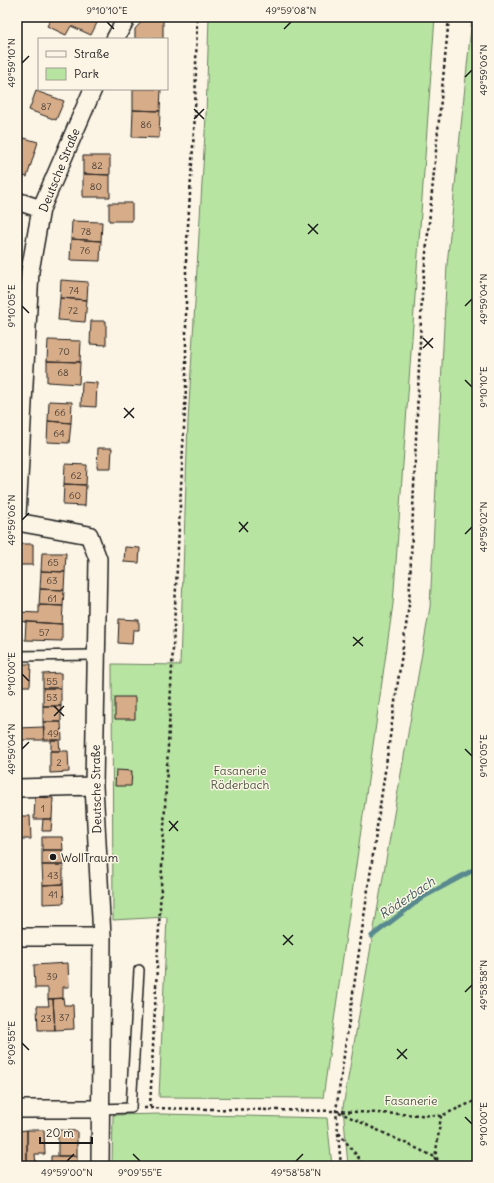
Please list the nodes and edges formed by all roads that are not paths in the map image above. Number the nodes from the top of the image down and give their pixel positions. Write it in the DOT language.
graph roads {
  1 [pos="127,17"];
  2 [pos="116,38"];
  3 [pos="93,90"];
  4 [pos="17,201"];
  5 [pos="41,209"];
  6 [pos="17,516"];
  7 [pos="17,522"];
  8 [pos="96,655"];
  9 [pos="17,656"];
  10 [pos="94,786"];
  11 [pos="17,788"];
  12 [pos="17,937"];
  13 [pos="102,937"];
  14 [pos="139,970"];
  15 [pos="17,1109"];
  16 [pos="100,1109"];
  17 [pos="100,1166"];
  1 -- 2 [label="street"];
  3 -- 5 [label="street, Deutsche Straße"];
  4 -- 5 [label="street"];
  5 -- 6 [label="street, Deutsche Straße"];
  7 -- 8 [label="street, Deutsche Straße"];
  8 -- 9 [label="lane"];
  8 -- 10 [label="street, Deutsche Straße"];
  10 -- 11 [label="street"];
  10 -- 13 [label="street, Deutsche Straße"];
  12 -- 13 [label="street"];
  13 -- 16 [label="street, Deutsche Straße"];
  14 -- 16 [label="lane"];
  15 -- 16 [label="street"];
  16 -- 17 [label="street, Deutsche Straße"];
}
